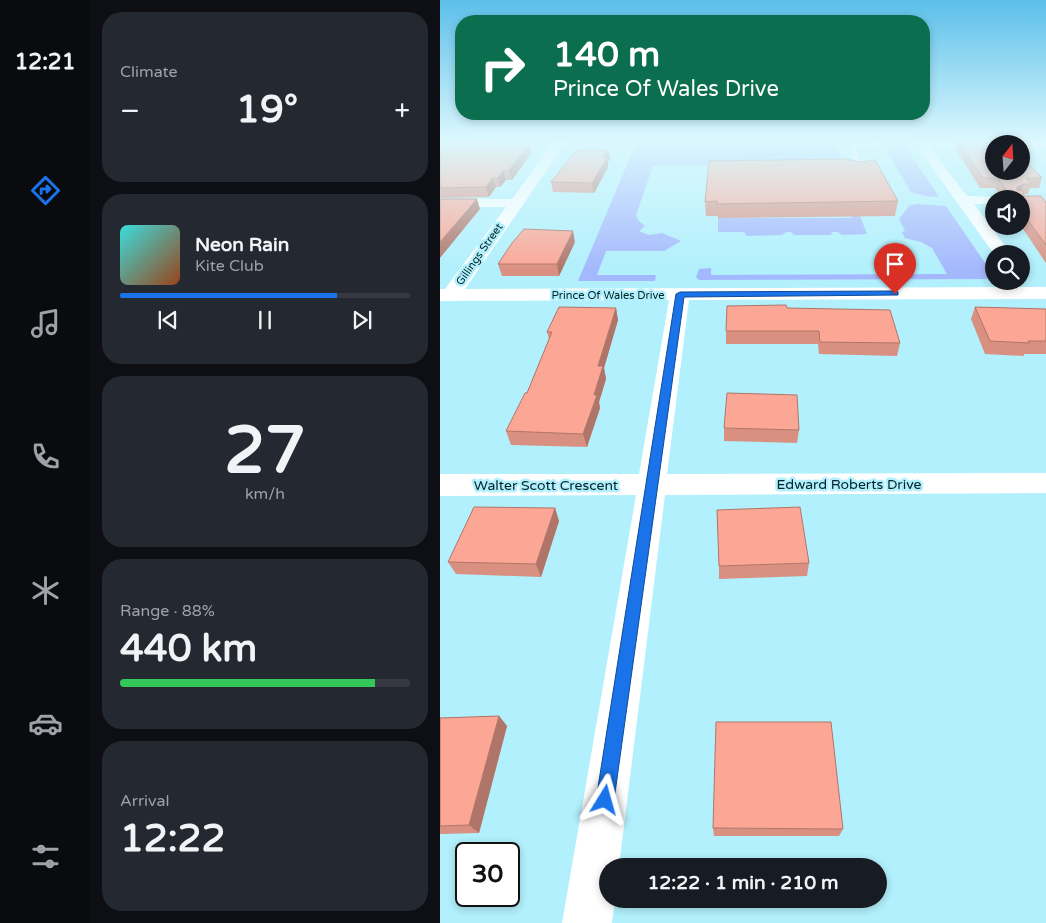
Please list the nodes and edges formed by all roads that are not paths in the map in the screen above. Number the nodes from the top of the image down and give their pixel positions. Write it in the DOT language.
graph roads {
  1 [pos="530,184"];
  2 [pos="952,184"];
  3 [pos="964,200"];
  4 [pos="985,200"];
  5 [pos="440,203"];
  6 [pos="516,203"];
  7 [pos="996,245"];
  8 [pos="1030,284"];
  9 [pos="1041,293"];
  10 [pos="680,294"];
  11 [pos="445,295"];
  12 [pos="1046,483"];
  13 [pos="440,485"];
  14 [pos="652,485"];
  15 [pos="586,923"];
  1 -- 6 [label="street, Gillings Street"];
  2 -- 3 [label="street"];
  3 -- 4 [label="street"];
  3 -- 7 [label="street"];
  5 -- 6 [label="street"];
  6 -- 11 [label="street, Gillings Street"];
  8 -- 9 [label="street"];
  9 -- 10 [label="street, Prince Of Wales Drive"];
  10 -- 11 [label="street, Prince Of Wales Drive"];
  10 -- 14 [label="street"];
  12 -- 14 [label="street, Edward Roberts Drive"];
  13 -- 14 [label="street, Walter Scott Crescent"];
  14 -- 15 [label="street"];
}
